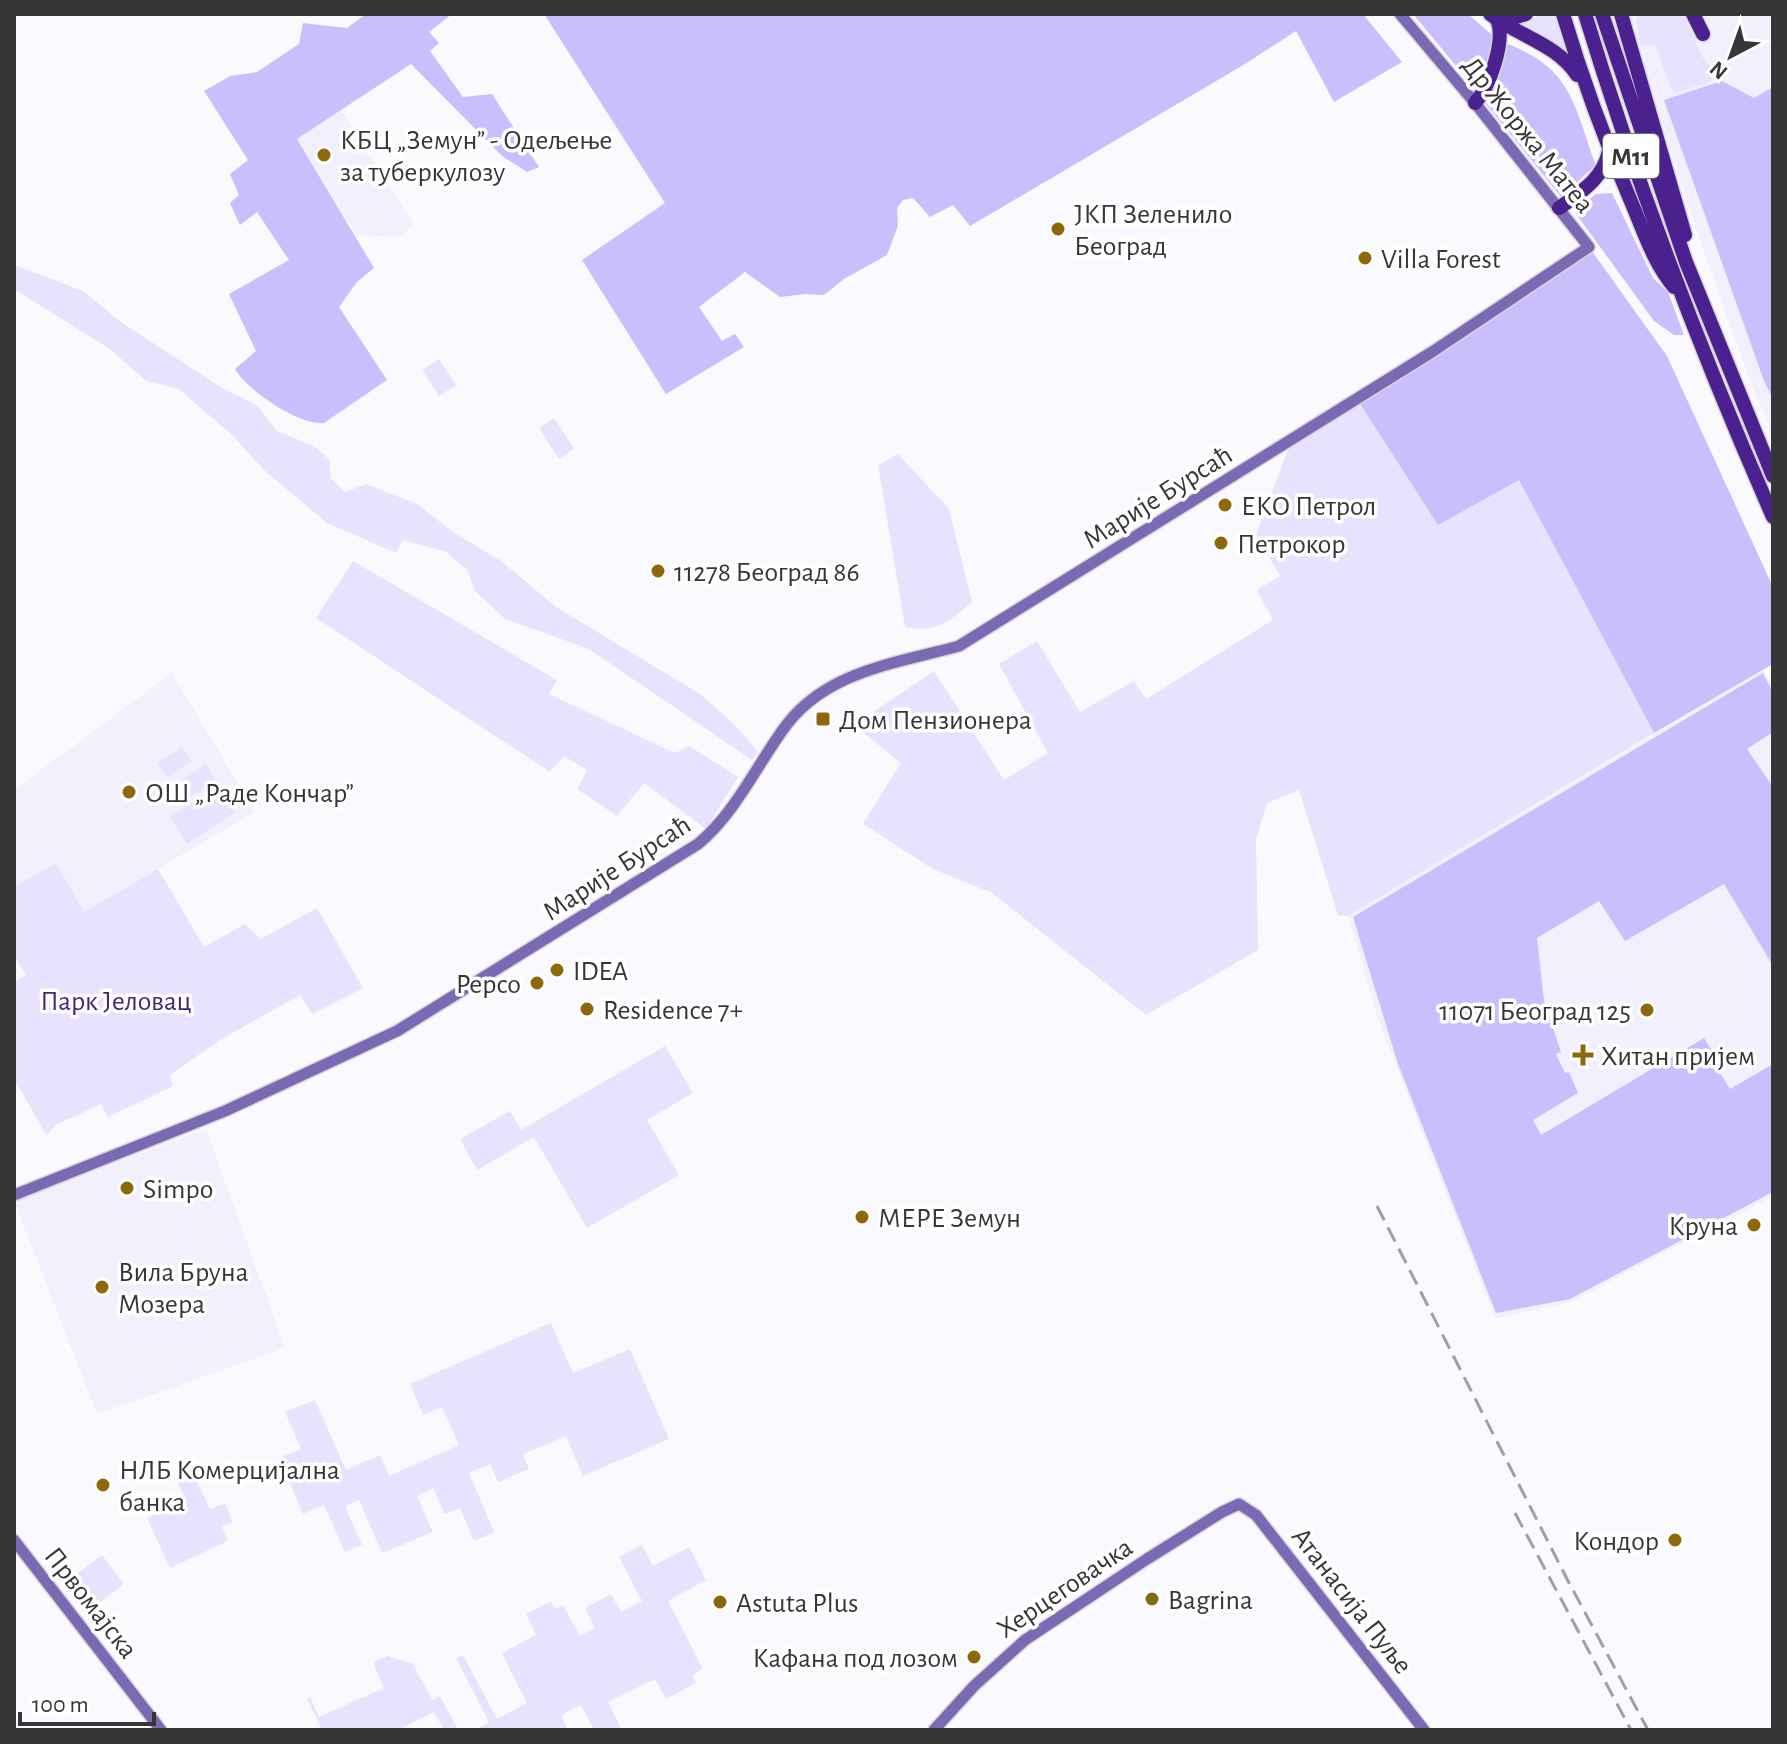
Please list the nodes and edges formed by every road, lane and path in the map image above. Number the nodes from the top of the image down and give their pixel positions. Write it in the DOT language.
graph roads {
  1 [pos="1400,14"];
  2 [pos="1526,14"];
  3 [pos="1563,14"];
  4 [pos="1585,14"];
  5 [pos="1602,14"];
  6 [pos="1621,14"];
  7 [pos="1630,14"];
  8 [pos="1693,14"];
  9 [pos="1494,16"];
  10 [pos="1627,33"];
  11 [pos="1703,34"];
  12 [pos="1585,87"];
  13 [pos="1475,103"];
  14 [pos="1609,151"];
  15 [pos="1589,186"];
  16 [pos="1631,201"];
  17 [pos="1559,208"];
  18 [pos="1589,247"];
  19 [pos="1686,262"];
  20 [pos="1682,296"];
  21 [pos="1773,476"];
  22 [pos="1773,517"];
  23 [pos="14,1195"];
  24 [pos="1239,1504"];
  25 [pos="14,1540"];
  26 [pos="161,1730"];
  27 [pos="934,1730"];
  28 [pos="1424,1730"];
  1 -- 13 [label="street, Др Жоржа Матеа"];
  2 -- 9 [label="highway"];
  3 -- 12 [label="highway"];
  4 -- 20 [label="highway, M11"];
  5 -- 19 [label="highway, M11"];
  6 -- 10 [label="highway"];
  7 -- 10 [label="highway"];
  8 -- 11 [label="highway"];
  9 -- 12 [label="highway"];
  9 -- 13 [label="highway"];
  10 -- 19 [label="highway"];
  12 -- 14 [label="highway"];
  13 -- 17 [label="street, Др Жоржа Матеа"];
  14 -- 15 [label="highway"];
  14 -- 16 [label="highway"];
  15 -- 16 [label="highway"];
  15 -- 17 [label="highway"];
  16 -- 20 [label="highway"];
  17 -- 18 [label="street, Др Жоржа Матеа"];
  18 -- 23 [label="street, Марије Бурсаћ"];
  19 -- 21 [label="highway, M11"];
  20 -- 22 [label="highway, M11"];
  24 -- 27 [label="street, Херцеговачка"];
  24 -- 28 [label="street, Атанасија Пуље"];
  25 -- 26 [label="street, Првомајска"];
}
